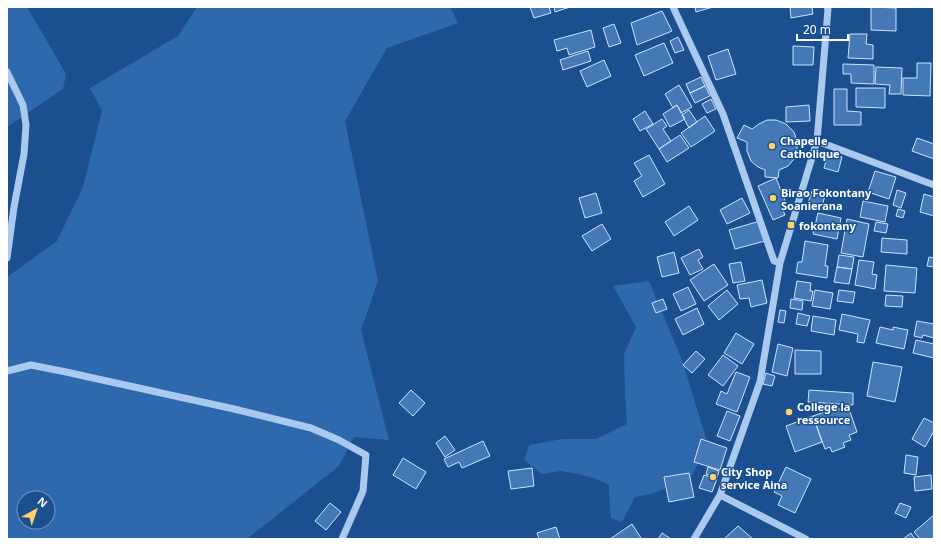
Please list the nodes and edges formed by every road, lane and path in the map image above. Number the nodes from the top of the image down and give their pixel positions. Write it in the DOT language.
graph roads {
  1 [pos="673,7"];
  2 [pos="830,8"];
  3 [pos="7,72"];
  4 [pos="817,141"];
  5 [pos="934,185"];
  6 [pos="7,258"];
  7 [pos="780,263"];
  8 [pos="7,370"];
  9 [pos="720,495"];
  10 [pos="342,539"];
  11 [pos="694,539"];
  12 [pos="806,539"];
  1 -- 7 [label="street"];
  2 -- 4 [label="street"];
  3 -- 6 [label="street"];
  4 -- 5 [label="street"];
  4 -- 7 [label="street"];
  7 -- 9 [label="street"];
  8 -- 10 [label="street"];
  9 -- 11 [label="street"];
  9 -- 12 [label="street"];
}
